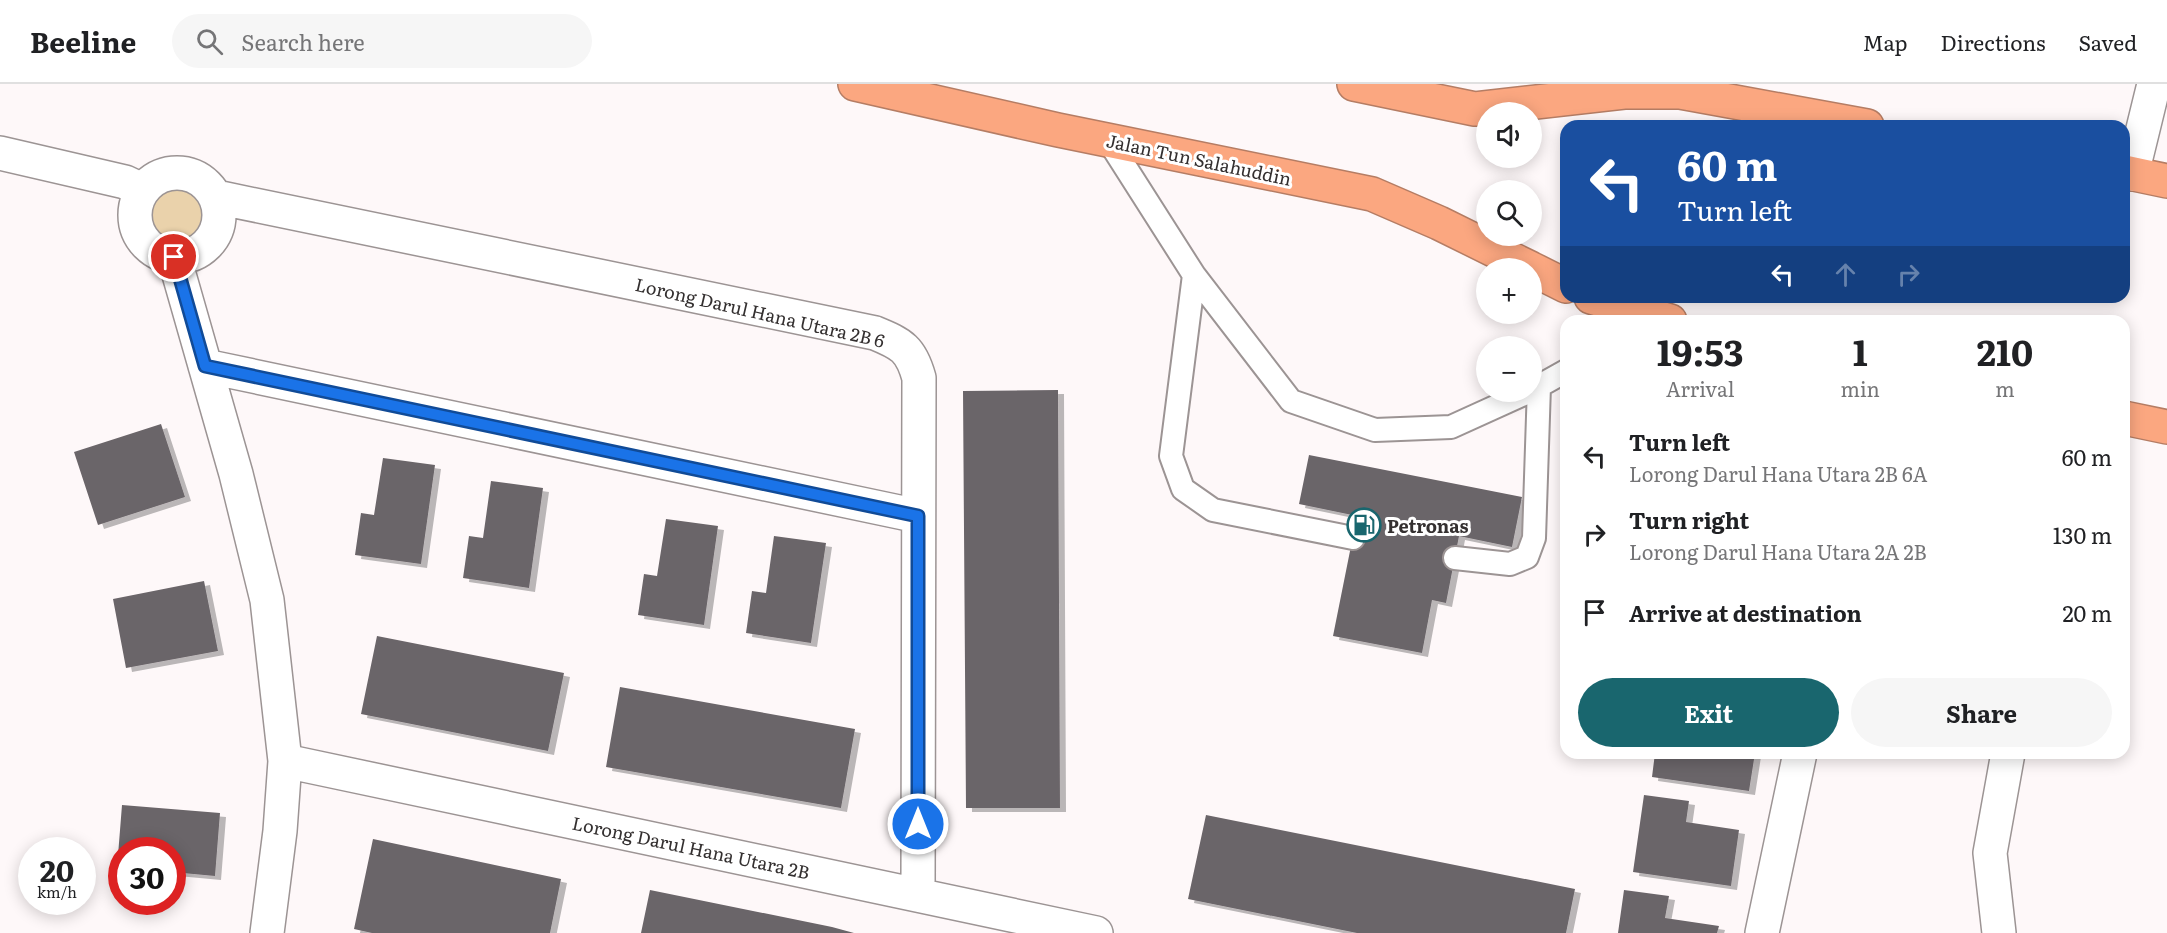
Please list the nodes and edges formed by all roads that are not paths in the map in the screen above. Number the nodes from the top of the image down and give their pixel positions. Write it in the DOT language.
graph roads {
  1 [pos="855,84"];
  2 [pos="1354,84"];
  3 [pos="2154,84"];
  4 [pos="1834,120"];
  5 [pos="1108,140"];
  6 [pos="0,153"];
  7 [pos="2130,166"];
  8 [pos="2130,173"];
  9 [pos="2167,181"];
  10 [pos="142,190"];
  11 [pos="216,197"];
  12 [pos="174,257"];
  13 [pos="1509,258"];
  14 [pos="1542,274"];
  15 [pos="1194,275"];
  16 [pos="1560,283"];
  17 [pos="1609,303"];
  18 [pos="1646,315"];
  19 [pos="205,366"];
  20 [pos="1560,374"];
  21 [pos="1542,384"];
  22 [pos="1506,402"];
  23 [pos="1533,402"];
  24 [pos="2130,419"];
  25 [pos="2167,427"];
  26 [pos="918,516"];
  27 [pos="1353,538"];
  28 [pos="1455,558"];
  29 [pos="1799,759"];
  30 [pos="2007,759"];
  31 [pos="285,761"];
  32 [pos="918,895"];
  33 [pos="267,933"];
  34 [pos="1096,933"];
  35 [pos="1762,933"];
  36 [pos="1999,933"];
  1 -- 5 [label="highway, Jalan Tun Salahuddin"];
  2 -- 4 [label="highway"];
  3 -- 7 [label="street"];
  5 -- 13 [label="highway, Jalan Tun Salahuddin"];
  5 -- 15 [label="lane"];
  6 -- 10 [label="street"];
  8 -- 9 [label="highway"];
  10 -- 11 [label="street"];
  10 -- 12 [label="street"];
  11 -- 12 [label="street"];
  11 -- 26 [label="street, Lorong Darul Hana Utara 2B 6"];
  12 -- 19 [label="street"];
  14 -- 16 [label="highway, Jalan Tun Salahuddin"];
  15 -- 22 [label="lane"];
  15 -- 27 [label="lane"];
  17 -- 18 [label="highway"];
  19 -- 26 [label="street"];
  19 -- 31 [label="street"];
  20 -- 21 [label="lane"];
  23 -- 28 [label="lane"];
  24 -- 25 [label="highway"];
  26 -- 32 [label="street, Lorong Darul Hana Utara 2B 6"];
  29 -- 35 [label="street"];
  30 -- 36 [label="street"];
  31 -- 32 [label="street, Lorong Darul Hana Utara 2B"];
  31 -- 33 [label="street"];
  32 -- 34 [label="street, Lorong Darul Hana Utara 2B"];
}
